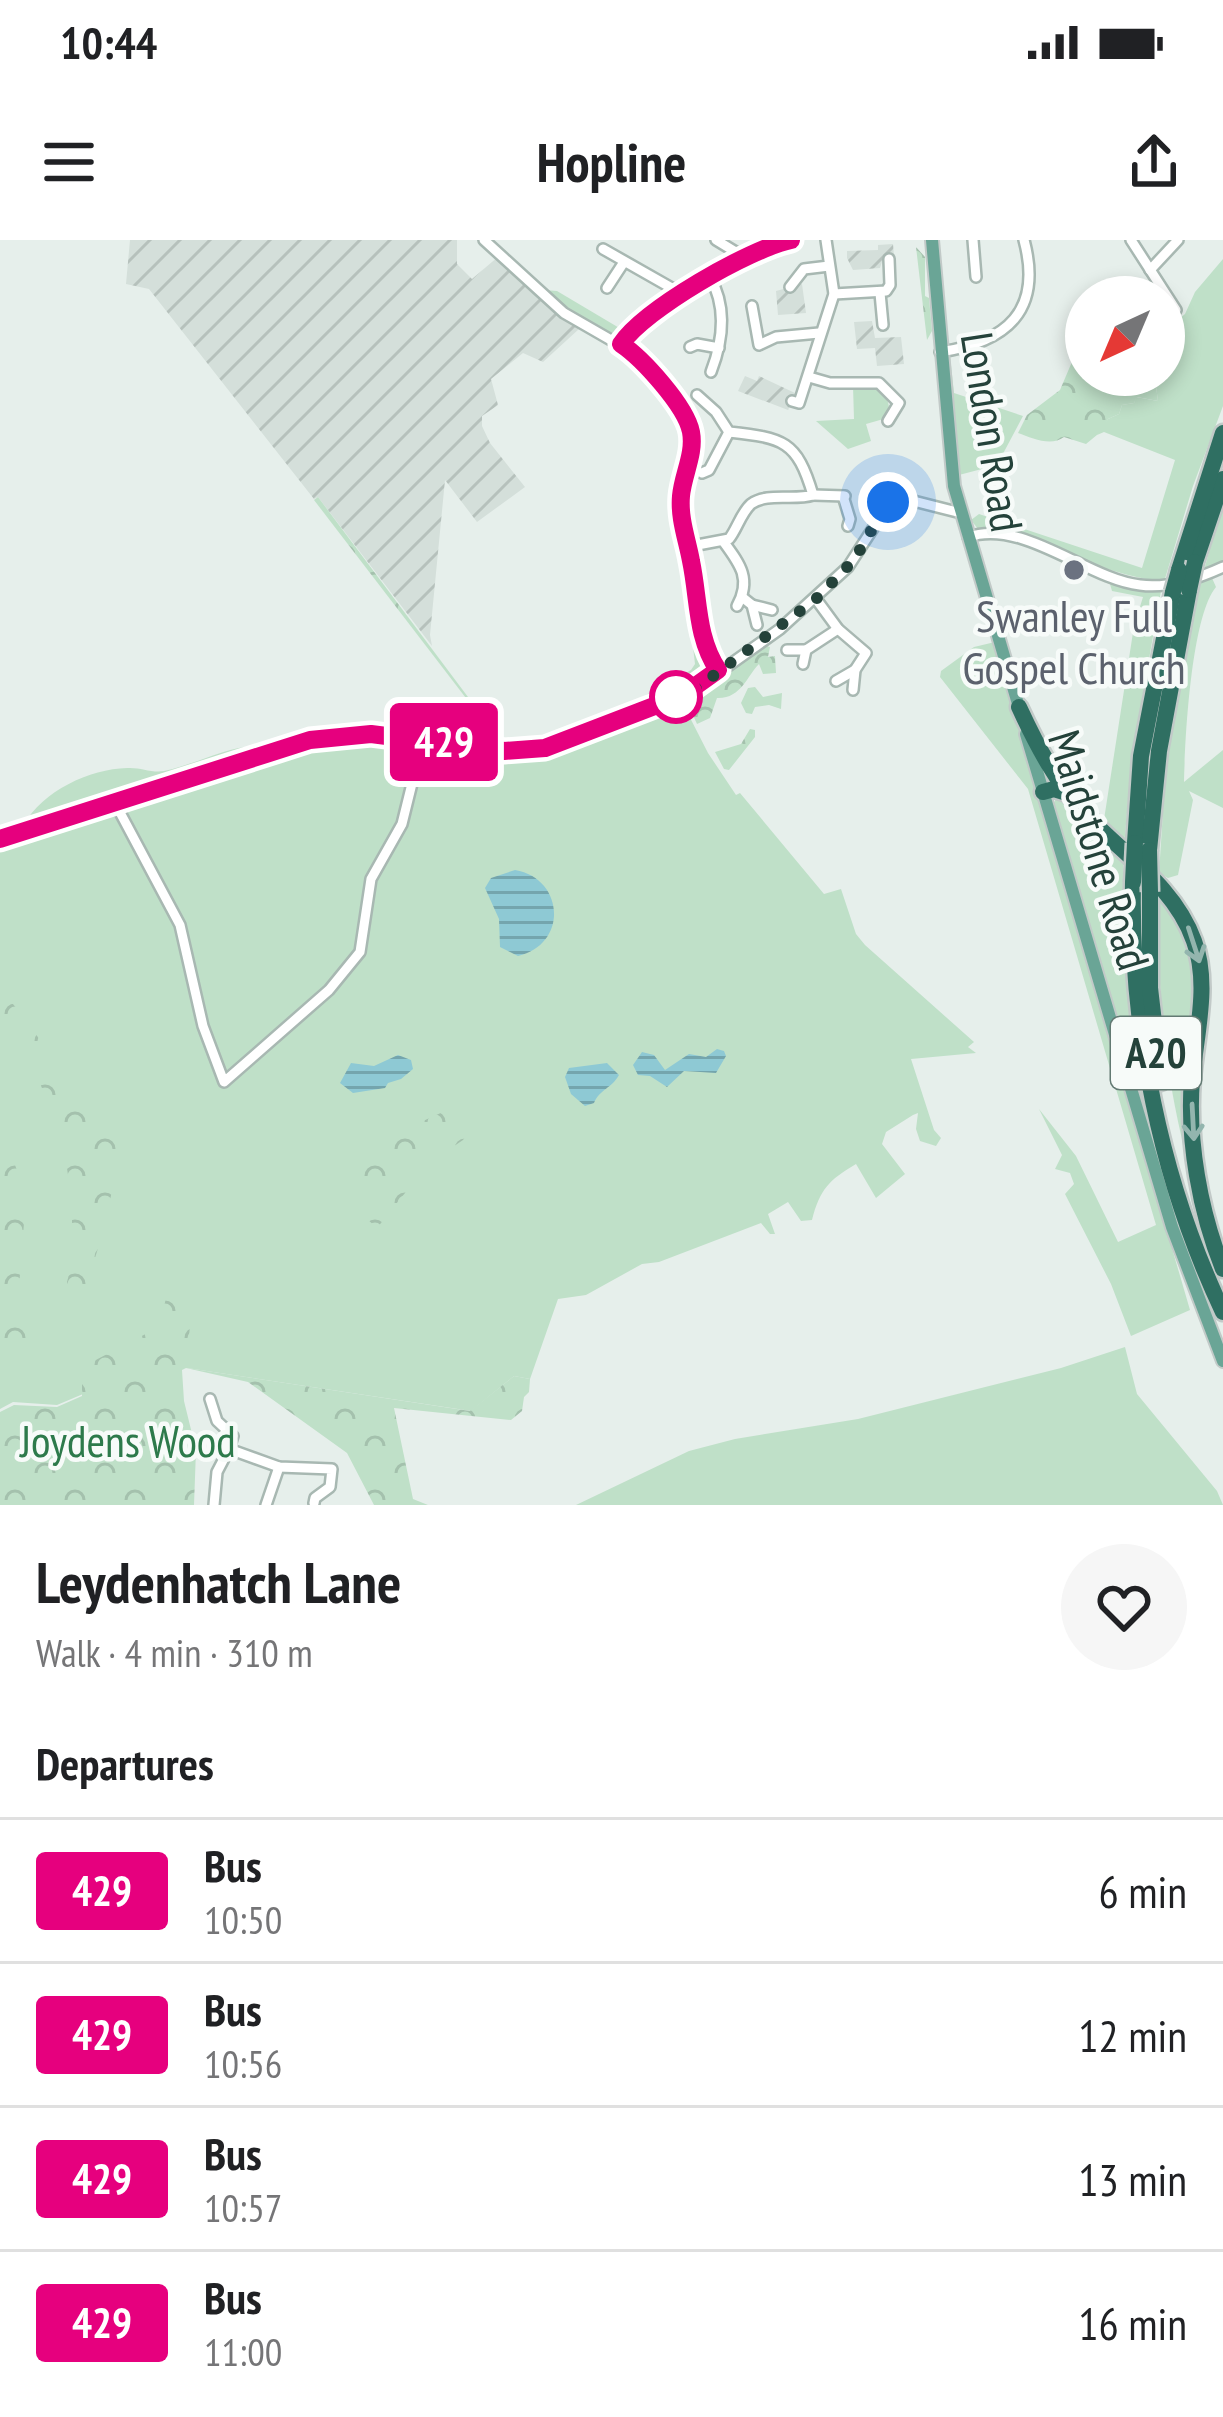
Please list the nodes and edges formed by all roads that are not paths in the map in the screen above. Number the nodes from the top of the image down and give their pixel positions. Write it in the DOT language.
graph roads {
  1 [pos="484,240"];
  2 [pos="716,240"];
  3 [pos="791,240"];
  4 [pos="826,240"];
  5 [pos="932,240"];
  6 [pos="973,240"];
  7 [pos="1026,240"];
  8 [pos="1131,240"];
  9 [pos="1178,240"];
  10 [pos="775,242"];
  11 [pos="604,249"];
  12 [pos="744,257"];
  13 [pos="889,259"];
  14 [pos="624,262"];
  15 [pos="829,266"];
  16 [pos="1150,270"];
  17 [pos="962,271"];
  18 [pos="1154,276"];
  19 [pos="710,277"];
  20 [pos="790,287"];
  21 [pos="607,288"];
  22 [pos="880,292"];
  23 [pos="834,294"];
  24 [pos="683,296"];
  25 [pos="752,306"];
  26 [pos="883,325"];
  27 [pos="819,333"];
  28 [pos="621,344"];
  29 [pos="690,347"];
  30 [pos="719,348"];
  31 [pos="940,352"];
  32 [pos="711,372"];
  33 [pos="809,377"];
  34 [pos="697,395"];
  35 [pos="796,405"];
  36 [pos="888,421"];
  37 [pos="729,432"];
  38 [pos="1223,433"];
  39 [pos="708,473"];
  40 [pos="1223,479"];
  41 [pos="813,495"];
  42 [pos="958,506"];
  43 [pos="848,526"];
  44 [pos="968,537"];
  45 [pos="724,541"];
  46 [pos="687,547"];
  47 [pos="976,563"];
  48 [pos="1187,566"];
  49 [pos="1223,567"];
  50 [pos="1181,591"];
  51 [pos="816,599"];
  52 [pos="752,605"];
  53 [pos="772,610"];
  54 [pos="757,625"];
  55 [pos="838,629"];
  56 [pos="787,650"];
  57 [pos="806,650"];
  58 [pos="803,664"];
  59 [pos="718,670"];
  60 [pos="855,670"];
  61 [pos="836,681"];
  62 [pos="853,691"];
  63 [pos="1019,706"];
  64 [pos="423,739"];
  65 [pos="1043,791"];
  66 [pos="1067,793"];
  67 [pos="115,803"];
  68 [pos="0,839"];
  69 [pos="1142,846"];
  70 [pos="1187,1210"];
  71 [pos="1223,1269"];
  72 [pos="1223,1288"];
  73 [pos="1223,1312"];
  74 [pos="1223,1361"];
  75 [pos="211,1400"];
  76 [pos="229,1449"];
  77 [pos="279,1467"];
  78 [pos="314,1503"];
  79 [pos="214,1505"];
  80 [pos="266,1505"];
  1 -- 28 [label="street"];
  2 -- 12 [label="street"];
  3 -- 10 [label="street"];
  4 -- 15 [label="street"];
  5 -- 31 [label="main road, London Road"];
  6 -- 17 [label="street"];
  7 -- 31 [label="street"];
  8 -- 16 [label="street"];
  9 -- 16 [label="street"];
  10 -- 12 [label="street"];
  11 -- 14 [label="street"];
  12 -- 19 [label="street"];
  13 -- 22 [label="street"];
  14 -- 21 [label="street"];
  14 -- 24 [label="street"];
  15 -- 20 [label="street"];
  15 -- 23 [label="street"];
  16 -- 18 [label="street"];
  19 -- 24 [label="street"];
  19 -- 30 [label="street"];
  22 -- 23 [label="street"];
  22 -- 26 [label="street"];
  23 -- 27 [label="street"];
  24 -- 28 [label="street"];
  25 -- 27 [label="street"];
  27 -- 33 [label="street"];
  28 -- 46 [label="street"];
  29 -- 30 [label="street"];
  30 -- 32 [label="street"];
  31 -- 42 [label="main road, London Road"];
  33 -- 35 [label="street"];
  33 -- 36 [label="street"];
  34 -- 37 [label="street"];
  37 -- 39 [label="street"];
  37 -- 41 [label="street"];
  38 -- 48 [label="highway, A20"];
  40 -- 48 [label="highway, A20"];
  41 -- 43 [label="street"];
  41 -- 45 [label="street"];
  42 -- 44 [label="main road, London Road"];
  42 -- 51 [label="street"];
  44 -- 47 [label="main road, London Road"];
  44 -- 49 [label="street"];
  45 -- 46 [label="street"];
  45 -- 52 [label="street"];
  46 -- 59 [label="street"];
  47 -- 63 [label="main road, Maidstone Road"];
  48 -- 50 [label="highway, A20, bridge"];
  50 -- 69 [label="highway, A20"];
  50 -- 69 [label="highway, A20"];
  51 -- 55 [label="street"];
  51 -- 59 [label="street"];
  52 -- 53 [label="street"];
  52 -- 54 [label="street"];
  55 -- 57 [label="street"];
  55 -- 60 [label="street"];
  56 -- 57 [label="street"];
  57 -- 58 [label="street"];
  59 -- 64 [label="street"];
  60 -- 61 [label="street"];
  60 -- 62 [label="street"];
  63 -- 65 [label="main road, Maidstone Road"];
  63 -- 66 [label="highway, A20"];
  64 -- 67 [label="street"];
  64 -- 67 [label="street"];
  65 -- 66 [label="highway"];
  65 -- 74 [label="main road, Maidstone Road"];
  66 -- 71 [label="highway, A20, one-way"];
  67 -- 68 [label="street"];
  69 -- 70 [label="highway, A20, bridge"];
  69 -- 70 [label="highway, A20, bridge"];
  70 -- 72 [label="highway, A20"];
  70 -- 73 [label="highway, A20"];
  75 -- 76 [label="street"];
  76 -- 77 [label="street"];
  76 -- 79 [label="street"];
  77 -- 78 [label="street"];
  77 -- 80 [label="street"];
}
